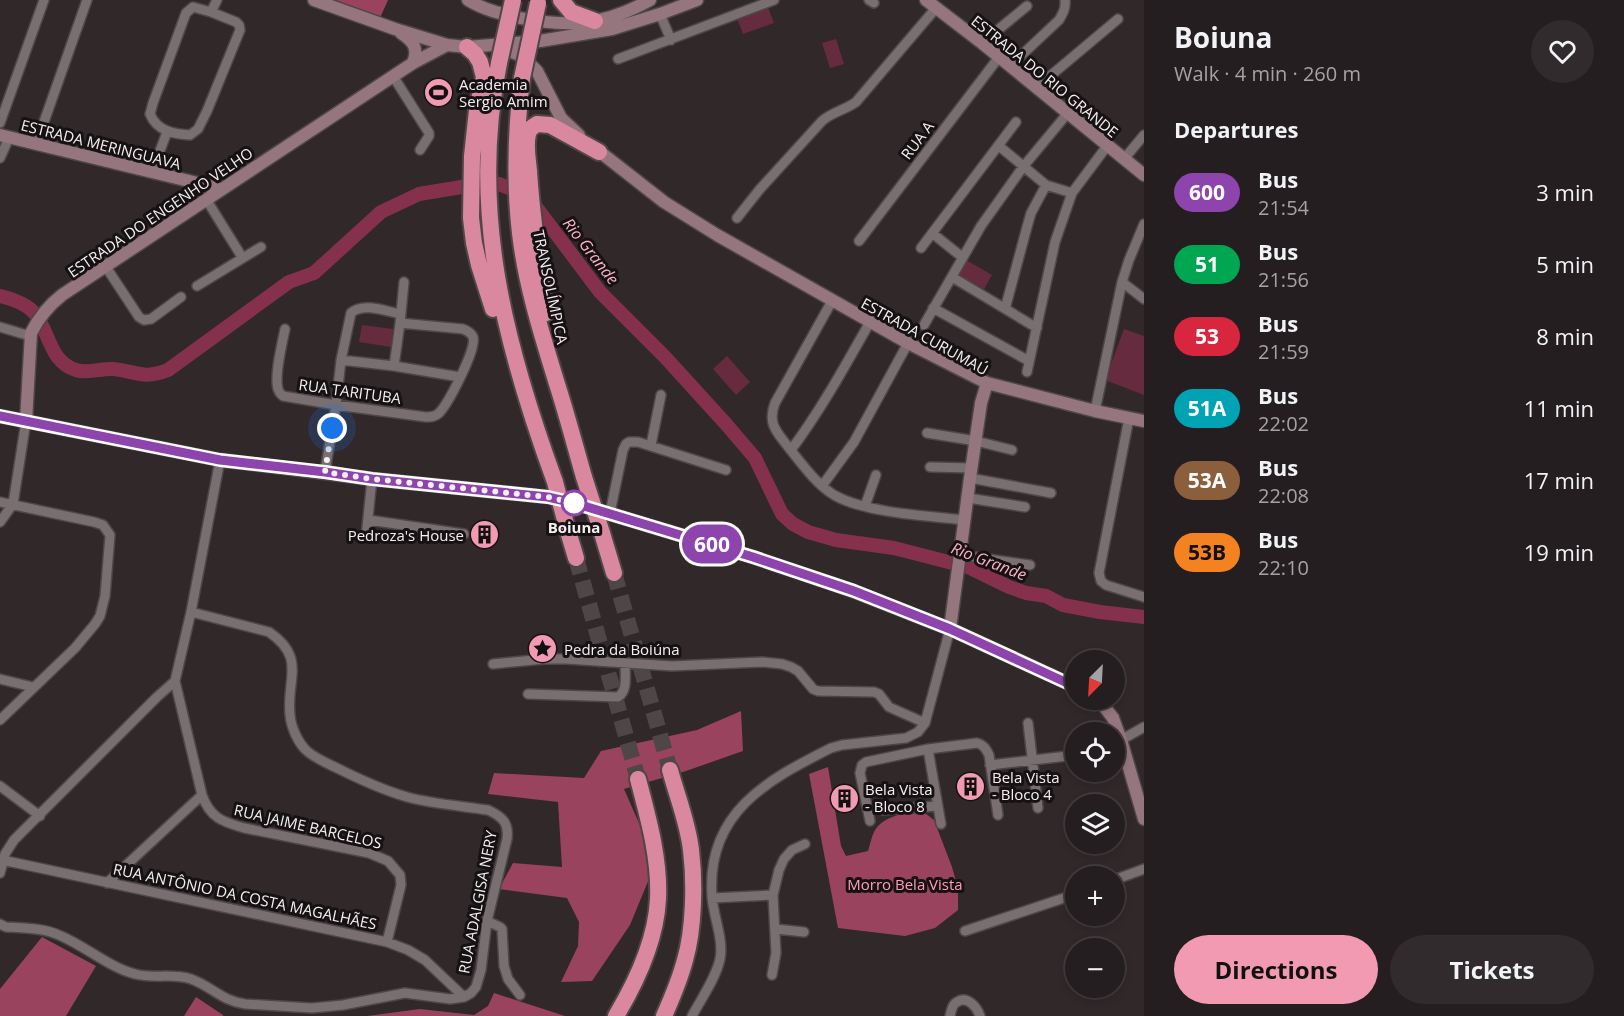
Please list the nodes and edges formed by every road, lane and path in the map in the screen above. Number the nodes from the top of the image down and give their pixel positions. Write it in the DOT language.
graph roads {
  1 [pos="44,0"];
  2 [pos="87,0"];
  3 [pos="217,0"];
  4 [pos="314,0"];
  5 [pos="468,0"];
  6 [pos="513,0"];
  7 [pos="561,0"];
  8 [pos="650,0"];
  9 [pos="697,0"];
  10 [pos="774,0"];
  11 [pos="1065,0"];
  12 [pos="538,1"];
  13 [pos="931,4"];
  14 [pos="1028,6"];
  15 [pos="212,12"];
  16 [pos="660,14"];
  17 [pos="1118,19"];
  18 [pos="595,21"];
  19 [pos="395,29"];
  20 [pos="671,40"];
  21 [pos="982,44"];
  22 [pos="447,45"];
  23 [pos="495,45"];
  24 [pos="467,47"];
  25 [pos="999,57"];
  26 [pos="618,59"];
  27 [pos="413,63"];
  28 [pos="1010,66"];
  29 [pos="393,76"];
  30 [pos="1037,89"];
  31 [pos="1067,114"];
  32 [pos="1016,122"];
  33 [pos="0,123"];
  34 [pos="167,132"];
  35 [pos="1144,135"];
  36 [pos="4,136"];
  37 [pos="39,136"];
  38 [pos="999,146"];
  39 [pos="1107,146"];
  40 [pos="420,150"];
  41 [pos="599,152"];
  42 [pos="0,158"];
  43 [pos="1124,159"];
  44 [pos="1023,167"];
  45 [pos="152,172"];
  46 [pos="1144,175"];
  47 [pos="523,181"];
  48 [pos="194,182"];
  49 [pos="1046,185"];
  50 [pos="222,189"];
  51 [pos="1072,193"];
  52 [pos="204,201"];
  53 [pos="737,218"];
  54 [pos="1144,224"];
  55 [pos="932,233"];
  56 [pos="859,241"];
  57 [pos="261,247"];
  58 [pos="921,248"];
  59 [pos="243,257"];
  60 [pos="962,257"];
  61 [pos="106,267"];
  62 [pos="952,277"];
  63 [pos="404,282"];
  64 [pos="1122,282"];
  65 [pos="197,286"];
  66 [pos="181,297"];
  67 [pos="1144,299"];
  68 [pos="832,301"];
  69 [pos="933,308"];
  70 [pos="1005,309"];
  71 [pos="400,318"];
  72 [pos="870,322"];
  73 [pos="924,325"];
  74 [pos="0,327"];
  75 [pos="1037,328"];
  76 [pos="285,329"];
  77 [pos="31,335"];
  78 [pos="908,343"];
  79 [pos="341,360"];
  80 [pos="1029,361"];
  81 [pos="393,366"];
  82 [pos="1027,372"];
  83 [pos="460,377"];
  84 [pos="987,383"];
  85 [pos="661,395"];
  86 [pos="336,405"];
  87 [pos="1095,411"];
  88 [pos="0,416"];
  89 [pos="1129,418"];
  90 [pos="1144,420"];
  91 [pos="26,422"];
  92 [pos="927,433"];
  93 [pos="976,441"];
  94 [pos="651,445"];
  95 [pos="791,450"];
  96 [pos="1012,450"];
  97 [pos="543,451"];
  98 [pos="220,460"];
  99 [pos="930,467"];
  100 [pos="726,470"];
  101 [pos="325,472"];
  102 [pos="971,473"];
  103 [pos="876,475"];
  104 [pos="372,479"];
  105 [pos="822,486"];
  106 [pos="1051,493"];
  107 [pos="968,498"];
  108 [pos="0,502"];
  109 [pos="13,504"];
  110 [pos="865,506"];
  111 [pos="1025,507"];
  112 [pos="610,513"];
  113 [pos="369,520"];
  114 [pos="965,520"];
  115 [pos="0,522"];
  116 [pos="464,534"];
  117 [pos="366,537"];
  118 [pos="576,558"];
  119 [pos="960,558"];
  120 [pos="1030,565"];
  121 [pos="614,573"];
  122 [pos="1144,597"];
  123 [pos="191,612"];
  124 [pos="950,629"];
  125 [pos="493,664"];
  126 [pos="626,664"];
  127 [pos="0,679"];
  128 [pos="175,681"];
  129 [pos="1065,682"];
  130 [pos="33,687"];
  131 [pos="528,694"];
  132 [pos="0,720"];
  133 [pos="925,723"];
  134 [pos="1029,723"];
  135 [pos="1144,727"];
  136 [pos="1125,743"];
  137 [pos="928,749"];
  138 [pos="1065,756"];
  139 [pos="1033,759"];
  140 [pos="1125,762"];
  141 [pos="990,765"];
  142 [pos="670,771"];
  143 [pos="638,779"];
  144 [pos="0,786"];
  145 [pos="202,795"];
  146 [pos="937,806"];
  147 [pos="1038,808"];
  148 [pos="883,810"];
  149 [pos="998,815"];
  150 [pos="40,816"];
  151 [pos="1144,819"];
  152 [pos="870,821"];
  153 [pos="941,824"];
  154 [pos="805,844"];
  155 [pos="2,860"];
  156 [pos="1144,869"];
  157 [pos="0,873"];
  158 [pos="1125,876"];
  159 [pos="107,883"];
  160 [pos="773,894"];
  161 [pos="712,898"];
  162 [pos="1065,898"];
  163 [pos="487,921"];
  164 [pos="0,924"];
  165 [pos="776,929"];
  166 [pos="965,931"];
  167 [pos="804,932"];
  168 [pos="387,942"];
  169 [pos="772,975"];
  170 [pos="520,995"];
  171 [pos="464,997"];
  172 [pos="616,1016"];
  173 [pos="664,1016"];
  174 [pos="692,1016"];
  175 [pos="950,1016"];
  176 [pos="980,1016"];
  1 -- 33 [label="street"];
  2 -- 37 [label="street"];
  3 -- 15 [label="street"];
  4 -- 19 [label="street"];
  5 -- 18 [label="street"];
  6 -- 97 [label="highway, bridge"];
  7 -- 18 [label="highway"];
  8 -- 18 [label="street"];
  9 -- 16 [label="street"];
  10 -- 20 [label="street"];
  11 -- 28 [label="street"];
  12 -- 47 [label="highway, TRANSOLÍMPICA, bridge"];
  13 -- 21 [label="street, ESTRADA DO RIO GRANDE"];
  13 -- 53 [label="street"];
  14 -- 21 [label="street"];
  15 -- 34 [label="street"];
  15 -- 34 [label="street"];
  16 -- 20 [label="street"];
  16 -- 23 [label="street"];
  17 -- 30 [label="street"];
  19 -- 22 [label="street"];
  19 -- 27 [label="street"];
  20 -- 26 [label="street"];
  21 -- 25 [label="street, ESTRADA DO RIO GRANDE"];
  22 -- 24 [label="street"];
  22 -- 27 [label="street, ESTRADA DO ENGENHO VELHO"];
  23 -- 24 [label="street"];
  23 -- 41 [label="street, ESTRADA CURUMAÚ"];
  24 -- 97 [label="highway"];
  25 -- 28 [label="street, ESTRADA DO RIO GRANDE"];
  25 -- 56 [label="street, RUA A"];
  27 -- 29 [label="street, ESTRADA DO ENGENHO VELHO"];
  28 -- 30 [label="street, ESTRADA DO RIO GRANDE"];
  29 -- 40 [label="street"];
  29 -- 50 [label="street, ESTRADA DO ENGENHO VELHO"];
  30 -- 31 [label="street, ESTRADA DO RIO GRANDE"];
  31 -- 39 [label="street, ESTRADA DO RIO GRANDE"];
  31 -- 44 [label="street"];
  32 -- 38 [label="street"];
  34 -- 45 [label="street"];
  35 -- 43 [label="street"];
  36 -- 42 [label="street"];
  36 -- 45 [label="street, ESTRADA MERINGUAVA"];
  38 -- 44 [label="street"];
  38 -- 55 [label="street"];
  39 -- 43 [label="street, ESTRADA DO RIO GRANDE"];
  39 -- 51 [label="street"];
  41 -- 47 [label="highway"];
  41 -- 68 [label="street, ESTRADA CURUMAÚ"];
  43 -- 46 [label="street, ESTRADA DO RIO GRANDE"];
  44 -- 49 [label="street"];
  44 -- 60 [label="street"];
  45 -- 48 [label="street, ESTRADA MERINGUAVA"];
  47 -- 121 [label="highway, TRANSOLÍMPICA, bridge"];
  48 -- 50 [label="street, ESTRADA MERINGUAVA"];
  48 -- 52 [label="street, ESTRADA MERINGUAVA"];
  49 -- 51 [label="street"];
  49 -- 70 [label="street"];
  50 -- 52 [label="street, ESTRADA DO ENGENHO VELHO"];
  51 -- 75 [label="street"];
  52 -- 59 [label="street"];
  52 -- 61 [label="street, ESTRADA DO ENGENHO VELHO"];
  54 -- 64 [label="street"];
  55 -- 58 [label="street"];
  55 -- 60 [label="street"];
  57 -- 59 [label="street"];
  59 -- 65 [label="street"];
  60 -- 62 [label="street"];
  61 -- 66 [label="street"];
  61 -- 77 [label="street, ESTRADA DO ENGENHO VELHO"];
  62 -- 69 [label="street"];
  62 -- 70 [label="street"];
  63 -- 71 [label="street"];
  64 -- 67 [label="street"];
  64 -- 87 [label="street"];
  68 -- 72 [label="street, ESTRADA CURUMAÚ"];
  68 -- 95 [label="street"];
  69 -- 73 [label="street"];
  69 -- 80 [label="street"];
  70 -- 75 [label="street"];
  71 -- 79 [label="street"];
  71 -- 81 [label="street"];
  71 -- 83 [label="street, RUA TARITUBA"];
  72 -- 78 [label="street, ESTRADA CURUMAÚ"];
  72 -- 95 [label="street"];
  74 -- 77 [label="street"];
  75 -- 80 [label="street"];
  76 -- 86 [label="street, RUA TARITUBA"];
  77 -- 91 [label="street, ESTRADA DO ENGENHO VELHO"];
  78 -- 84 [label="street, ESTRADA CURUMAÚ"];
  78 -- 105 [label="street"];
  79 -- 81 [label="street, RUA TARITUBA"];
  79 -- 86 [label="street"];
  80 -- 82 [label="street"];
  81 -- 83 [label="street, RUA TARITUBA"];
  83 -- 86 [label="street, RUA TARITUBA"];
  84 -- 87 [label="street"];
  84 -- 93 [label="street, ESTRADA CURUMAÚ"];
  85 -- 94 [label="street"];
  86 -- 101 [label="street"];
  87 -- 89 [label="street"];
  88 -- 91 [label="street"];
  89 -- 90 [label="street"];
  89 -- 122 [label="street"];
  91 -- 98 [label="street"];
  91 -- 109 [label="street"];
  92 -- 93 [label="street"];
  93 -- 96 [label="street"];
  93 -- 102 [label="street, ESTRADA CURUMAÚ"];
  94 -- 100 [label="street"];
  94 -- 112 [label="street"];
  95 -- 105 [label="street"];
  97 -- 118 [label="highway, bridge"];
  98 -- 101 [label="street"];
  98 -- 123 [label="street, RUA JAIME BARCELOS"];
  99 -- 102 [label="street"];
  101 -- 104 [label="street"];
  102 -- 106 [label="street"];
  102 -- 107 [label="street, ESTRADA CURUMAÚ"];
  103 -- 110 [label="street"];
  104 -- 112 [label="street"];
  104 -- 113 [label="street"];
  105 -- 110 [label="street"];
  107 -- 111 [label="street"];
  107 -- 114 [label="street, ESTRADA CURUMAÚ"];
  108 -- 109 [label="street"];
  109 -- 115 [label="street"];
  109 -- 130 [label="street"];
  110 -- 114 [label="street"];
  112 -- 124 [label="street"];
  113 -- 116 [label="street"];
  113 -- 117 [label="street"];
  114 -- 119 [label="street, ESTRADA CURUMAÚ"];
  119 -- 120 [label="street"];
  119 -- 124 [label="street, ESTRADA CURUMAÚ"];
  123 -- 128 [label="street, RUA JAIME BARCELOS"];
  123 -- 163 [label="street, RUA ADALGISA NERY"];
  124 -- 129 [label="street"];
  124 -- 133 [label="street, ESTRADA CURUMAÚ"];
  125 -- 126 [label="street"];
  126 -- 131 [label="street"];
  126 -- 133 [label="street"];
  127 -- 130 [label="street"];
  128 -- 145 [label="street, RUA JAIME BARCELOS"];
  128 -- 150 [label="street"];
  130 -- 132 [label="street"];
  133 -- 161 [label="street"];
  134 -- 139 [label="street"];
  135 -- 136 [label="street"];
  137 -- 141 [label="street"];
  137 -- 146 [label="street"];
  137 -- 152 [label="street"];
  138 -- 139 [label="street"];
  139 -- 141 [label="street"];
  139 -- 147 [label="street"];
  140 -- 151 [label="street"];
  141 -- 149 [label="street"];
  142 -- 173 [label="highway"];
  143 -- 172 [label="highway"];
  144 -- 150 [label="street"];
  145 -- 159 [label="street"];
  145 -- 168 [label="street, RUA JAIME BARCELOS"];
  146 -- 148 [label="street"];
  146 -- 153 [label="street"];
  150 -- 155 [label="street"];
  154 -- 160 [label="street"];
  155 -- 157 [label="street"];
  155 -- 159 [label="street, RUA ANTÔNIO DA COSTA MAGALHÃES"];
  156 -- 158 [label="street"];
  159 -- 168 [label="street, RUA ANTÔNIO DA COSTA MAGALHÃES"];
  160 -- 161 [label="street"];
  160 -- 165 [label="street"];
  161 -- 174 [label="street"];
  162 -- 166 [label="street"];
  163 -- 170 [label="street"];
  163 -- 171 [label="street, RUA ADALGISA NERY"];
  164 -- 171 [label="street"];
  165 -- 167 [label="street"];
  165 -- 169 [label="street"];
  168 -- 171 [label="street, RUA ANTÔNIO DA COSTA MAGALHÃES"];
  175 -- 176 [label="street"];
}
